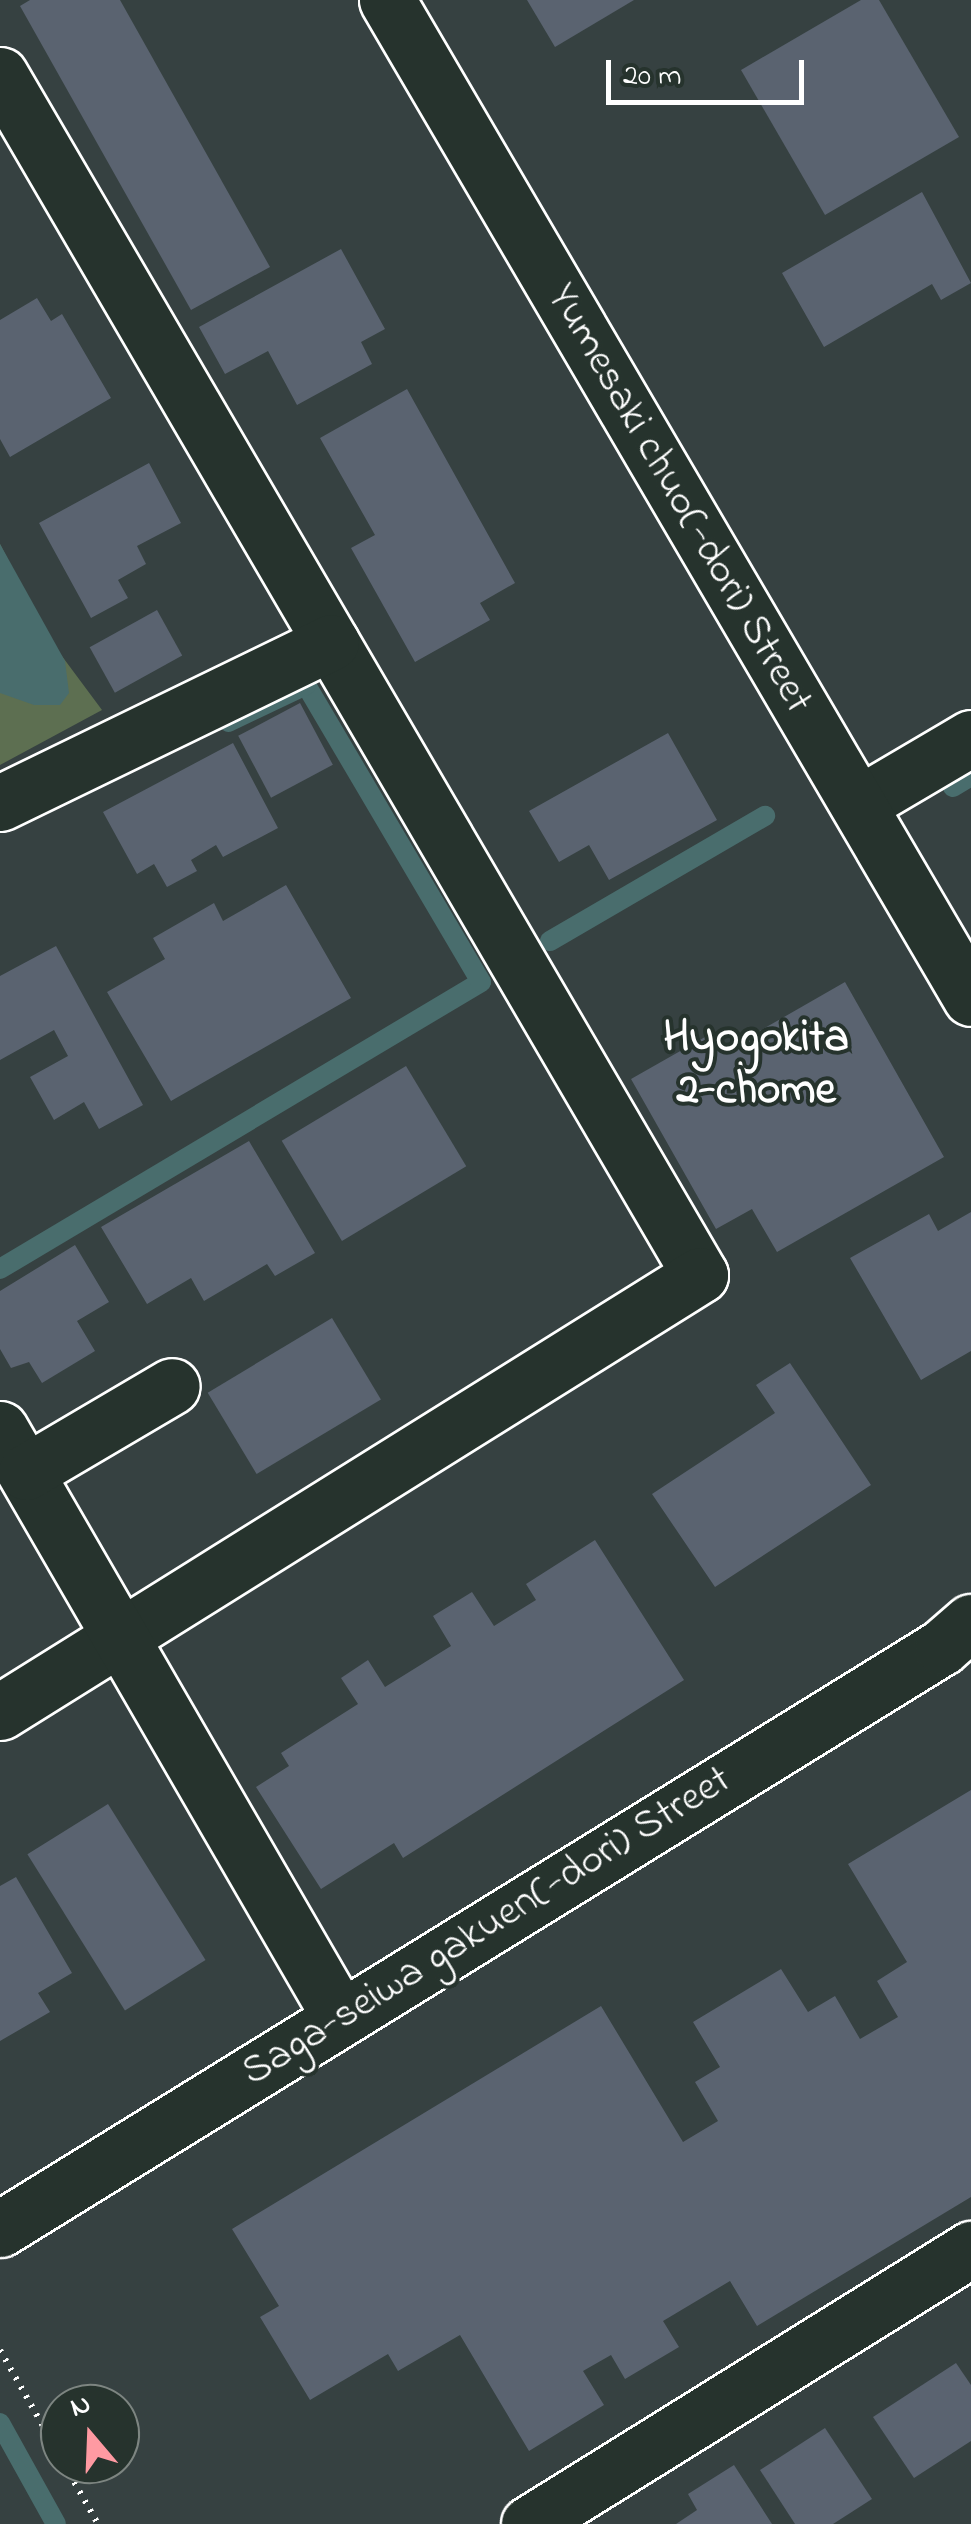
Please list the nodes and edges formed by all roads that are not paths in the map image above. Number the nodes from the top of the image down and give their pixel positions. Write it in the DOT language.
graph roads {
  1 [pos="387,0"];
  2 [pos="0,74"];
  3 [pos="332,642"];
  4 [pos="971,738"];
  5 [pos="0,803"];
  6 [pos="859,804"];
  7 [pos="971,998"];
  8 [pos="172,1386"];
  9 [pos="13,1450"];
  10 [pos="971,1622"];
  11 [pos="124,1637"];
  12 [pos="0,1712"];
  13 [pos="340,2017"];
  14 [pos="0,2229"];
  15 [pos="971,2249"];
  16 [pos="530,2524"];
  1 -- 6 [label="street, Yumesaki chuo(-dori) Street"];
  2 -- 3 [label="street"];
  3 -- 5 [label="street"];
  3 -- 11 [label="street"];
  4 -- 6 [label="street"];
  6 -- 7 [label="street, Yumesaki chuo(-dori) Street"];
  8 -- 9 [label="street"];
  9 -- 11 [label="street"];
  10 -- 13 [label="street, Saga-seiwa gakuen(-dori) Street"];
  11 -- 12 [label="street"];
  11 -- 13 [label="street"];
  13 -- 14 [label="street, Saga-seiwa gakuen(-dori) Street"];
  15 -- 16 [label="street"];
}
